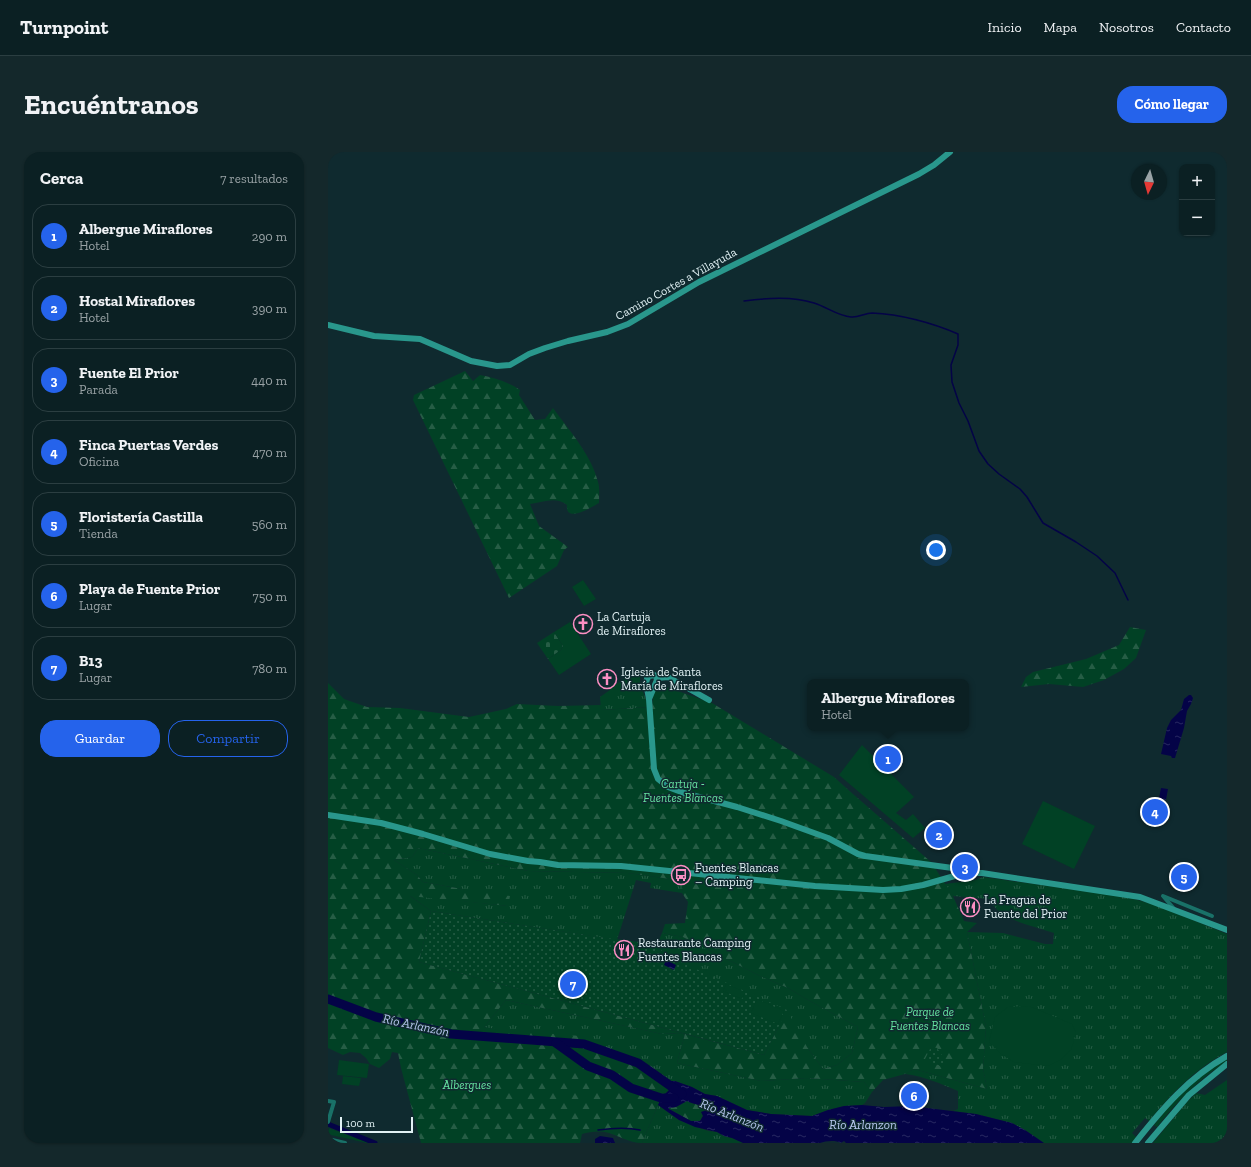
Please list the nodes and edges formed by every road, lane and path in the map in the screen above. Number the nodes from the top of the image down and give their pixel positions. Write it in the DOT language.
graph roads {
  1 [pos="950,152"];
  2 [pos="328,325"];
  3 [pos="657,678"];
  4 [pos="649,699"];
  5 [pos="708,700"];
  6 [pos="328,815"];
  7 [pos="938,866"];
  8 [pos="947,867"];
  9 [pos="973,872"];
  10 [pos="947,877"];
  11 [pos="1175,910"];
  12 [pos="1212,916"];
  13 [pos="1227,930"];
  14 [pos="1227,1056"];
  15 [pos="1227,1064"];
  16 [pos="328,1101"];
  17 [pos="328,1122"];
  18 [pos="328,1139"];
  19 [pos="345,1143"];
  20 [pos="1135,1143"];
  21 [pos="1148,1143"];
  1 -- 2 [label="street, Camino Cortes a Villayuda"];
  3 -- 4 [label="street"];
  3 -- 4 [label="street"];
  3 -- 5 [label="street"];
  4 -- 7 [label="street"];
  6 -- 10 [label="street"];
  7 -- 8 [label="street"];
  7 -- 10 [label="street"];
  8 -- 9 [label="street"];
  8 -- 10 [label="street"];
  9 -- 10 [label="street"];
  9 -- 11 [label="street"];
  11 -- 12 [label="street"];
  11 -- 13 [label="street"];
  14 -- 20 [label="street"];
  15 -- 21 [label="street"];
  16 -- 17 [label="street"];
  18 -- 19 [label="street"];
}
